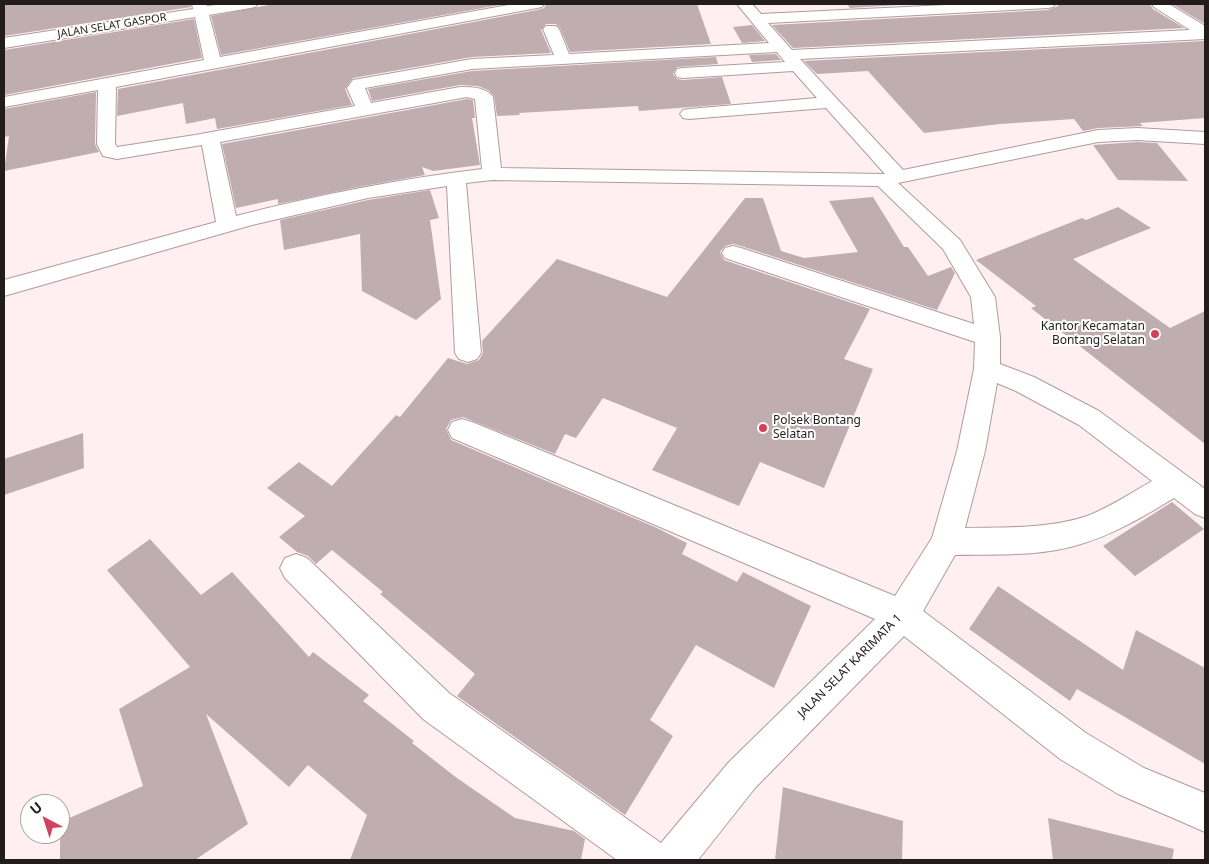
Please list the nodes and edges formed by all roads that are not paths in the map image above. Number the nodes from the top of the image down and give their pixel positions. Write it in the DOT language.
graph roads {
  1 [pos="250,4"];
  2 [pos="537,4"];
  3 [pos="744,4"];
  4 [pos="1048,4"];
  5 [pos="1159,4"];
  6 [pos="200,8"];
  7 [pos="758,19"];
  8 [pos="551,29"];
  9 [pos="1205,34"];
  10 [pos="4,43"];
  11 [pos="789,56"];
  12 [pos="563,58"];
  13 [pos="214,63"];
  14 [pos="683,73"];
  15 [pos="107,83"];
  16 [pos="4,102"];
  17 [pos="830,102"];
  18 [pos="365,109"];
  19 [pos="689,114"];
  20 [pos="210,138"];
  21 [pos="1205,138"];
  22 [pos="492,174"];
  23 [pos="456,177"];
  24 [pos="891,178"];
  25 [pos="227,225"];
  26 [pos="733,253"];
  27 [pos="4,288"];
  28 [pos="988,337"];
  29 [pos="468,353"];
  30 [pos="987,369"];
  31 [pos="462,430"];
  32 [pos="1176,482"];
  33 [pos="1205,505"];
  34 [pos="946,542"];
  35 [pos="296,568"];
  36 [pos="902,615"];
  37 [pos="1205,813"];
  38 [pos="650,860"];
  39 [pos="673,860"];
  1 -- 6 [label="street, JALAN SELAT GASPOR"];
  2 -- 13 [label="street"];
  3 -- 7 [label="street, JALAN SELAT KARIMATA 1"];
  4 -- 7 [label="street"];
  5 -- 9 [label="street"];
  6 -- 10 [label="street, JALAN SELAT GASPOR"];
  6 -- 13 [label="street"];
  7 -- 11 [label="street, JALAN SELAT KARIMATA 1"];
  8 -- 12 [label="street"];
  9 -- 11 [label="street"];
  11 -- 12 [label="street"];
  11 -- 14 [label="street"];
  11 -- 17 [label="street, JALAN SELAT KARIMATA 1"];
  12 -- 18 [label="street"];
  13 -- 15 [label="street"];
  15 -- 16 [label="street"];
  15 -- 20 [label="street"];
  17 -- 19 [label="street"];
  17 -- 24 [label="street, JALAN SELAT KARIMATA 1"];
  18 -- 20 [label="street"];
  18 -- 22 [label="street"];
  20 -- 25 [label="street"];
  21 -- 24 [label="street"];
  22 -- 23 [label="street"];
  22 -- 24 [label="street"];
  23 -- 25 [label="street"];
  23 -- 29 [label="street"];
  24 -- 28 [label="street, JALAN SELAT KARIMATA 1"];
  25 -- 27 [label="street"];
  26 -- 28 [label="street"];
  28 -- 30 [label="street, JALAN SELAT KARIMATA 1"];
  30 -- 32 [label="street"];
  30 -- 34 [label="street, JALAN SELAT KARIMATA 1"];
  31 -- 36 [label="street"];
  32 -- 33 [label="street"];
  32 -- 34 [label="street"];
  34 -- 36 [label="street, JALAN SELAT KARIMATA 1"];
  35 -- 38 [label="street"];
  36 -- 37 [label="street"];
  36 -- 39 [label="street, JALAN SELAT KARIMATA 1"];
}
